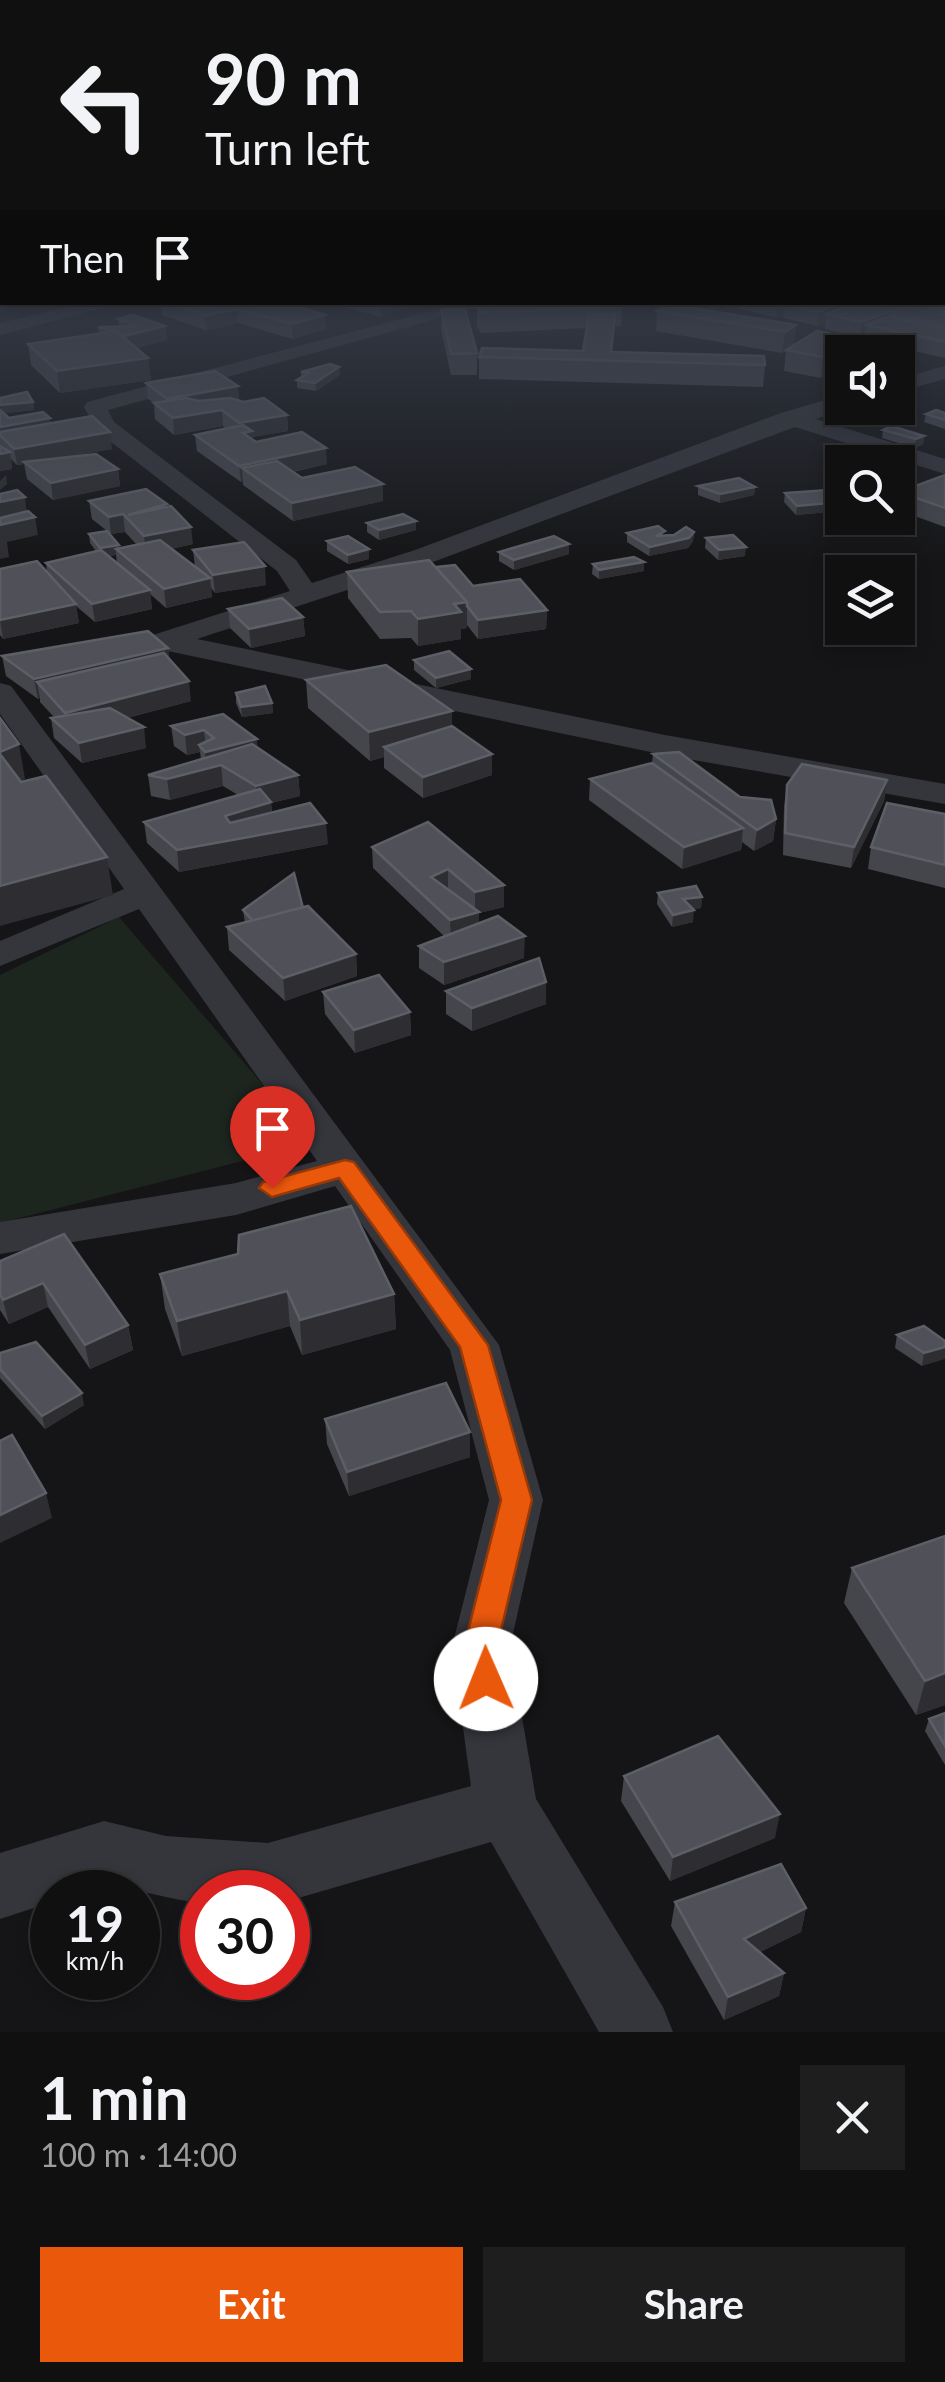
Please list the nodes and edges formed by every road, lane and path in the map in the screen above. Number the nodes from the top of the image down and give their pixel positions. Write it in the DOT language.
graph roads {
  1 [pos="216,375"];
  2 [pos="825,407"];
  3 [pos="789,418"];
  4 [pos="945,468"];
  5 [pos="306,594"];
  6 [pos="163,641"];
  7 [pos="76,660"];
  8 [pos="8,680"];
  9 [pos="945,794"];
  10 [pos="146,893"];
  11 [pos="0,955"];
  12 [pos="345,1168"];
  13 [pos="0,1238"];
  14 [pos="506,1808"];
  15 [pos="0,1886"];
  16 [pos="638,2032"];
  1 -- 5 [label="street"];
  2 -- 3 [label="street"];
  3 -- 4 [label="street"];
  3 -- 5 [label="street"];
  5 -- 6 [label="street"];
  6 -- 7 [label="street"];
  6 -- 9 [label="street"];
  8 -- 10 [label="street"];
  10 -- 11 [label="street"];
  10 -- 12 [label="street"];
  12 -- 13 [label="street"];
  12 -- 14 [label="street"];
  14 -- 15 [label="street"];
  14 -- 16 [label="street"];
}
